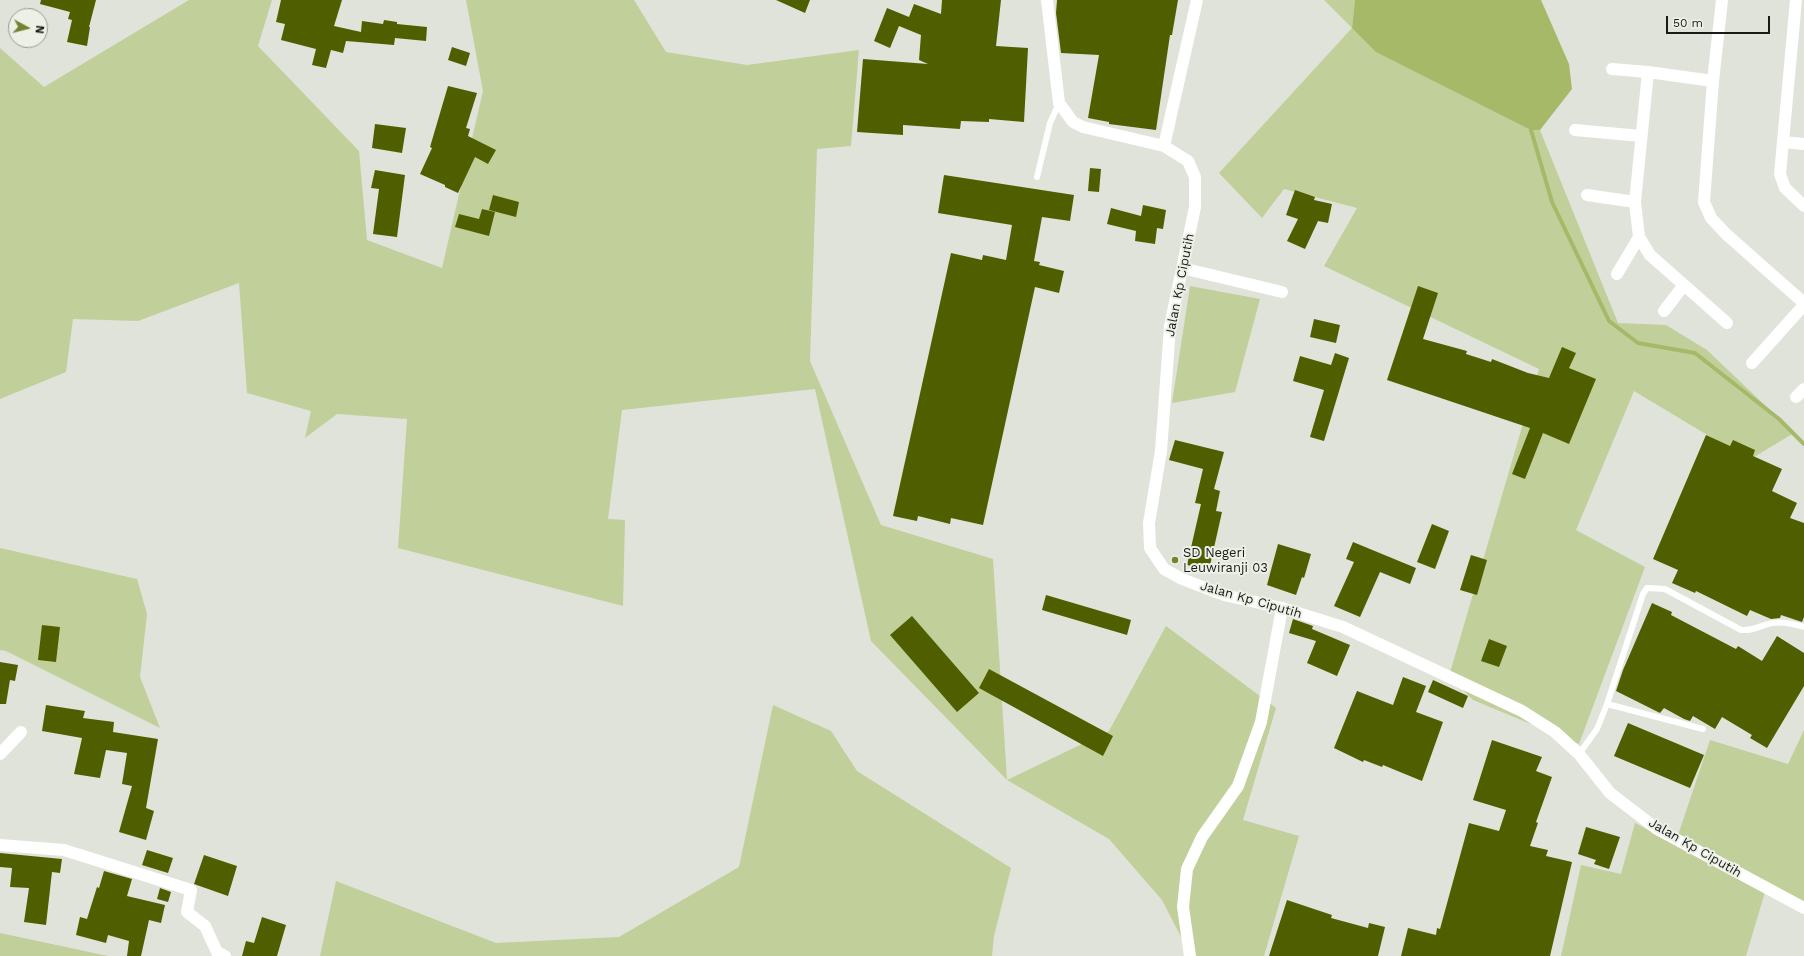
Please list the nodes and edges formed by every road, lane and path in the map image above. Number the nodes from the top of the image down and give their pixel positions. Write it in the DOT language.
graph roads {
  1 [pos="1046,0"];
  2 [pos="1197,0"];
  3 [pos="1722,0"];
  4 [pos="1796,0"];
  5 [pos="1612,69"];
  6 [pos="1648,72"];
  7 [pos="1712,81"];
  8 [pos="1059,103"];
  9 [pos="1575,130"];
  10 [pos="1641,136"];
  11 [pos="1784,142"];
  12 [pos="1804,144"];
  13 [pos="1164,146"];
  14 [pos="1037,177"];
  15 [pos="1587,195"];
  16 [pos="1635,202"];
  17 [pos="1804,206"];
  18 [pos="1639,237"];
  19 [pos="1182,268"];
  20 [pos="1617,274"];
  21 [pos="1684,285"];
  22 [pos="1282,292"];
  23 [pos="1804,304"];
  24 [pos="1664,310"];
  25 [pos="1727,323"];
  26 [pos="1752,363"];
  27 [pos="1282,608"];
  28 [pos="1804,627"];
  29 [pos="1607,704"];
  30 [pos="1703,729"];
  31 [pos="21,732"];
  32 [pos="0,754"];
  33 [pos="1579,754"];
  34 [pos="0,845"];
  35 [pos="1804,908"];
  36 [pos="225,956"];
  37 [pos="1190,956"];
  1 -- 8 [label="street, Jalan Kp Ciputih"];
  2 -- 13 [label="street"];
  3 -- 7 [label="street"];
  4 -- 11 [label="street"];
  5 -- 6 [label="street"];
  6 -- 7 [label="street"];
  6 -- 10 [label="street"];
  7 -- 23 [label="street"];
  8 -- 13 [label="street, Jalan Kp Ciputih"];
  8 -- 14 [label="lane"];
  9 -- 10 [label="street"];
  10 -- 16 [label="street"];
  11 -- 12 [label="street"];
  11 -- 17 [label="street"];
  13 -- 19 [label="street, Jalan Kp Ciputih"];
  15 -- 16 [label="street"];
  16 -- 18 [label="street"];
  18 -- 20 [label="street"];
  18 -- 21 [label="street"];
  19 -- 22 [label="street"];
  19 -- 27 [label="street, Jalan Kp Ciputih"];
  21 -- 24 [label="street"];
  21 -- 25 [label="street"];
  23 -- 26 [label="street"];
  27 -- 33 [label="street, Jalan Kp Ciputih"];
  27 -- 37 [label="street"];
  28 -- 29 [label="lane"];
  29 -- 30 [label="lane"];
  29 -- 33 [label="lane"];
  31 -- 32 [label="street"];
  33 -- 35 [label="street, Jalan Kp Ciputih"];
  34 -- 36 [label="street"];
}
